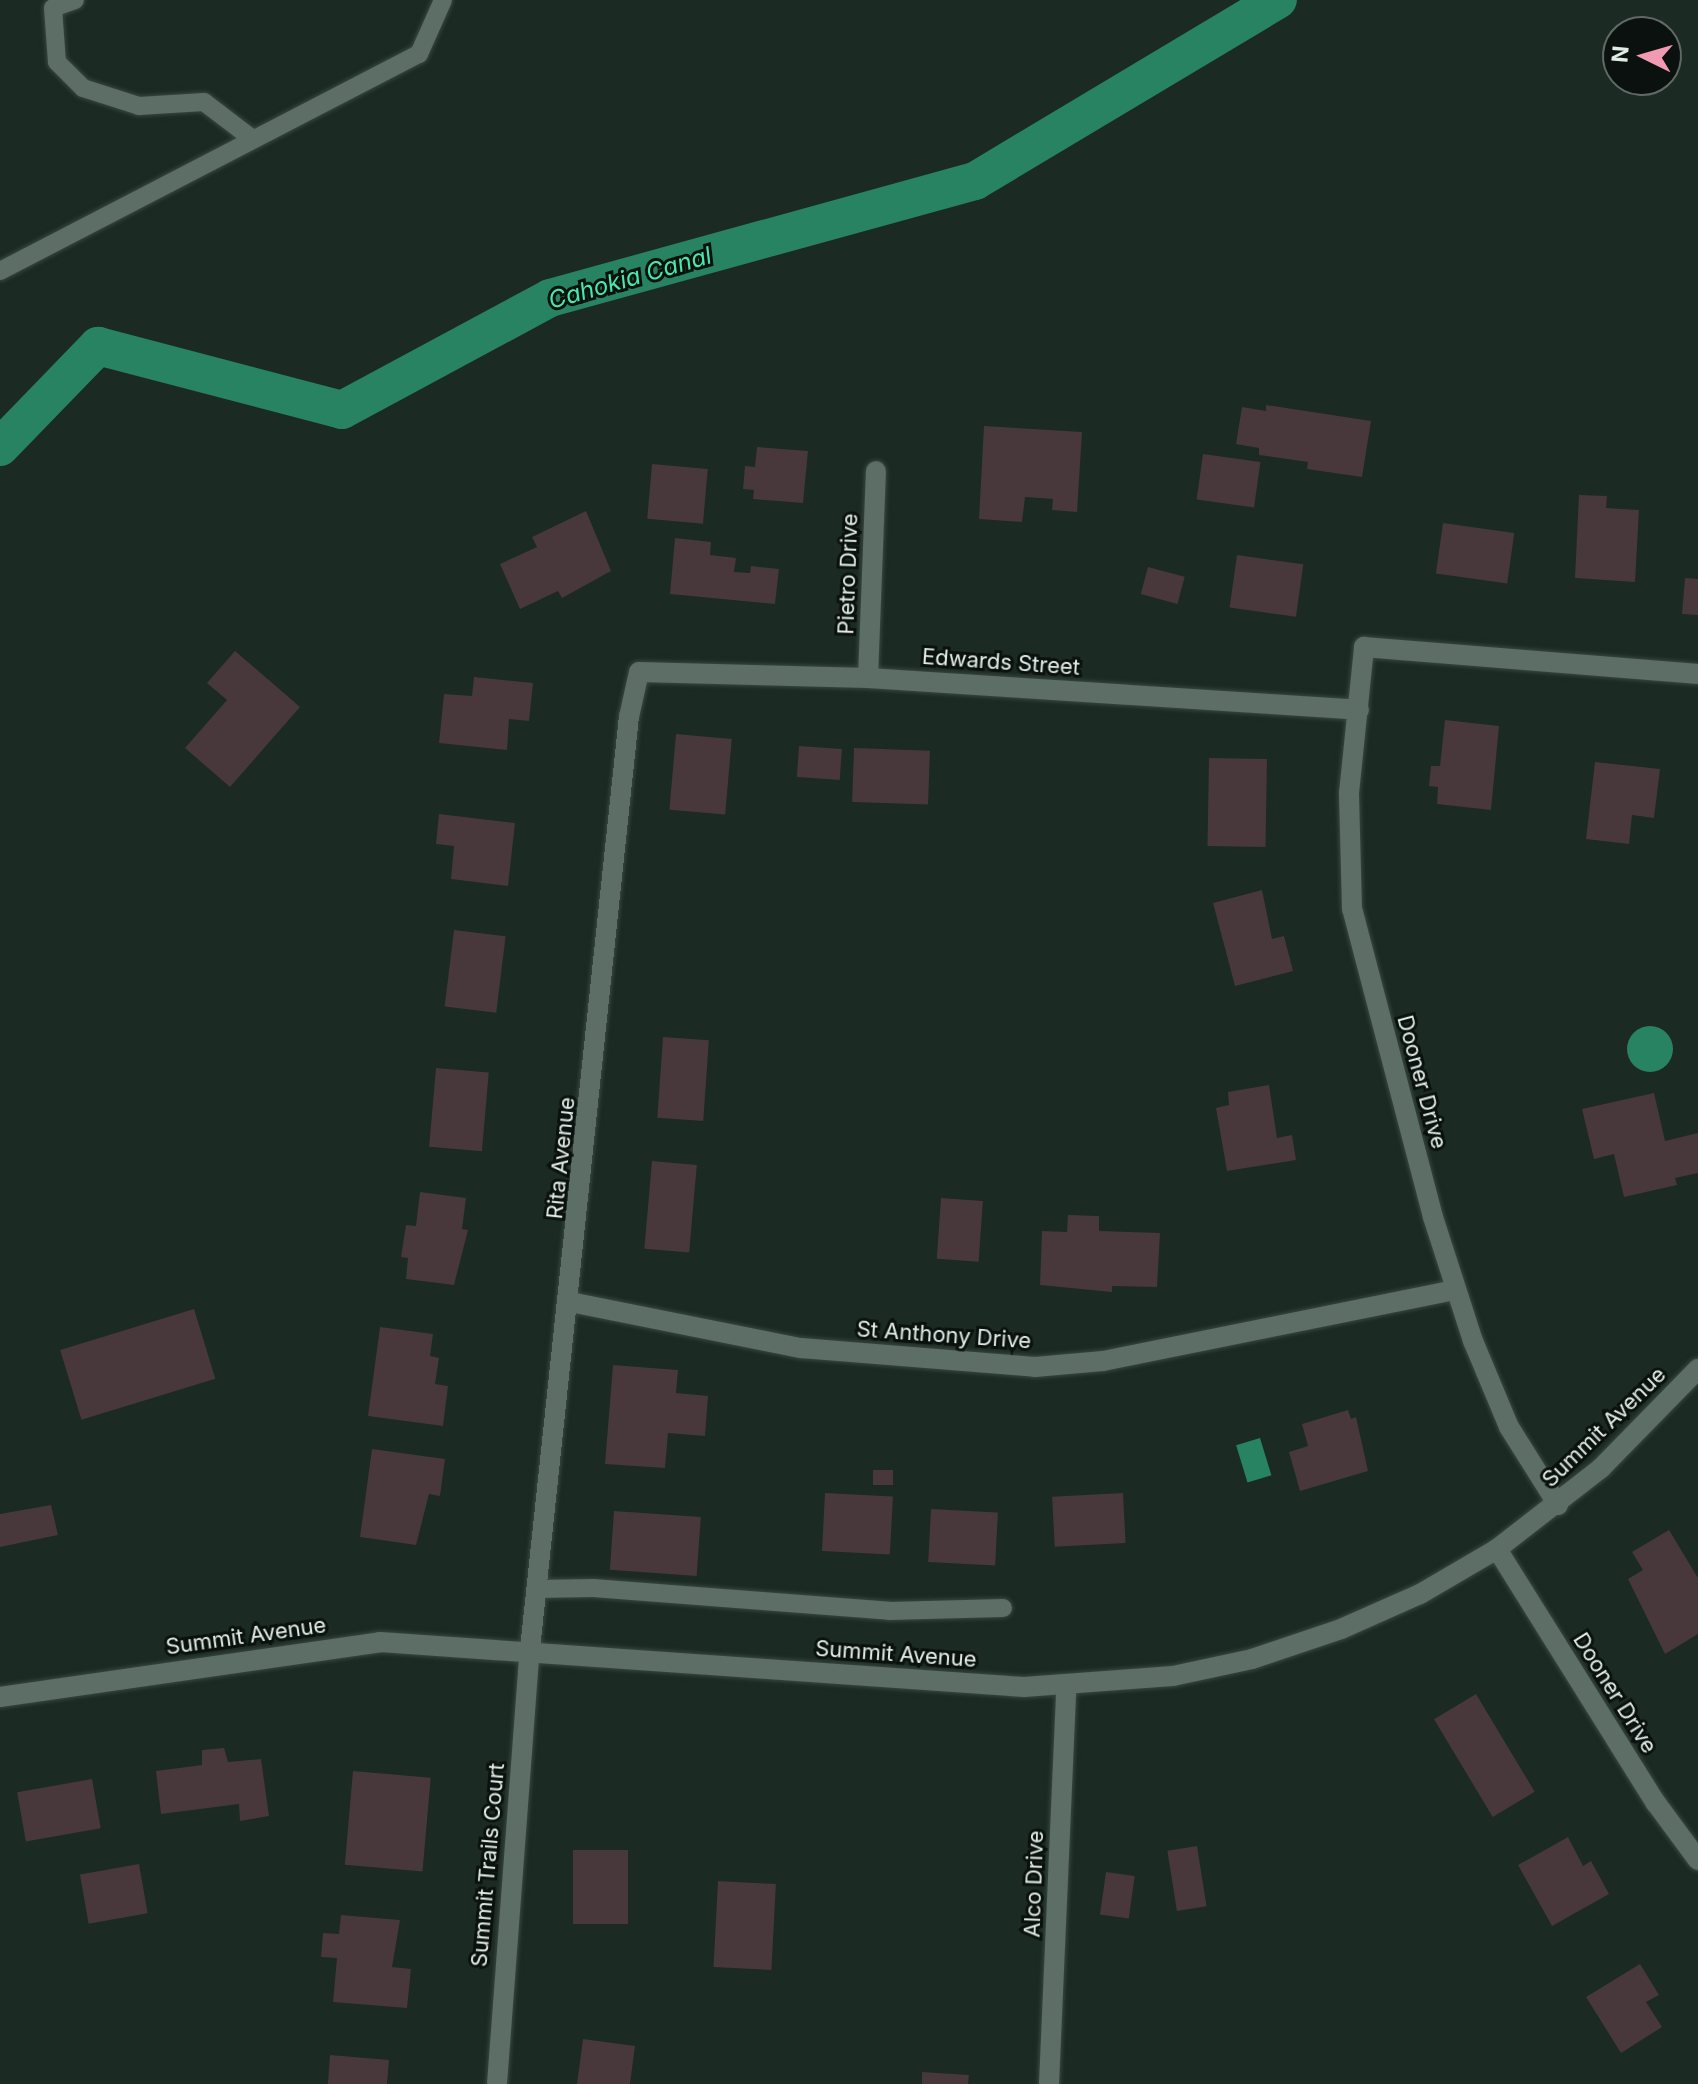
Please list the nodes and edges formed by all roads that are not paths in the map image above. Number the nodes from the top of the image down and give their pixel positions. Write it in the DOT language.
graph roads {
  1 [pos="75,0"];
  2 [pos="443,0"];
  3 [pos="250,137"];
  4 [pos="0,271"];
  5 [pos="876,471"];
  6 [pos="639,672"];
  7 [pos="1698,674"];
  8 [pos="868,678"];
  9 [pos="1359,710"];
  10 [pos="1455,1290"];
  11 [pos="570,1302"];
  12 [pos="1698,1369"];
  13 [pos="1558,1505"];
  14 [pos="1497,1549"];
  15 [pos="537,1589"];
  16 [pos="1003,1608"];
  17 [pos="530,1649"];
  18 [pos="1066,1687"];
  19 [pos="0,1697"];
  20 [pos="1698,1860"];
  21 [pos="497,2084"];
  22 [pos="1049,2084"];
  1 -- 3 [label="lane"];
  2 -- 3 [label="lane"];
  3 -- 4 [label="lane"];
  5 -- 8 [label="street, Pietro Drive"];
  6 -- 8 [label="street, Edwards Street"];
  6 -- 11 [label="street, Rita Avenue"];
  7 -- 9 [label="street, Dooner Drive"];
  8 -- 9 [label="street, Edwards Street"];
  9 -- 10 [label="street, Dooner Drive"];
  10 -- 11 [label="street, St Anthony Drive"];
  10 -- 13 [label="street, Dooner Drive"];
  11 -- 15 [label="street, Rita Avenue"];
  12 -- 13 [label="street, Summit Avenue"];
  13 -- 14 [label="street, Summit Avenue"];
  14 -- 18 [label="street, Summit Avenue"];
  14 -- 20 [label="street, Dooner Drive"];
  15 -- 16 [label="lane"];
  15 -- 17 [label="street, Rita Avenue"];
  17 -- 18 [label="street, Summit Avenue"];
  17 -- 19 [label="street, Summit Avenue"];
  17 -- 21 [label="street, Summit Trails Court"];
  18 -- 22 [label="street, Alco Drive"];
}
